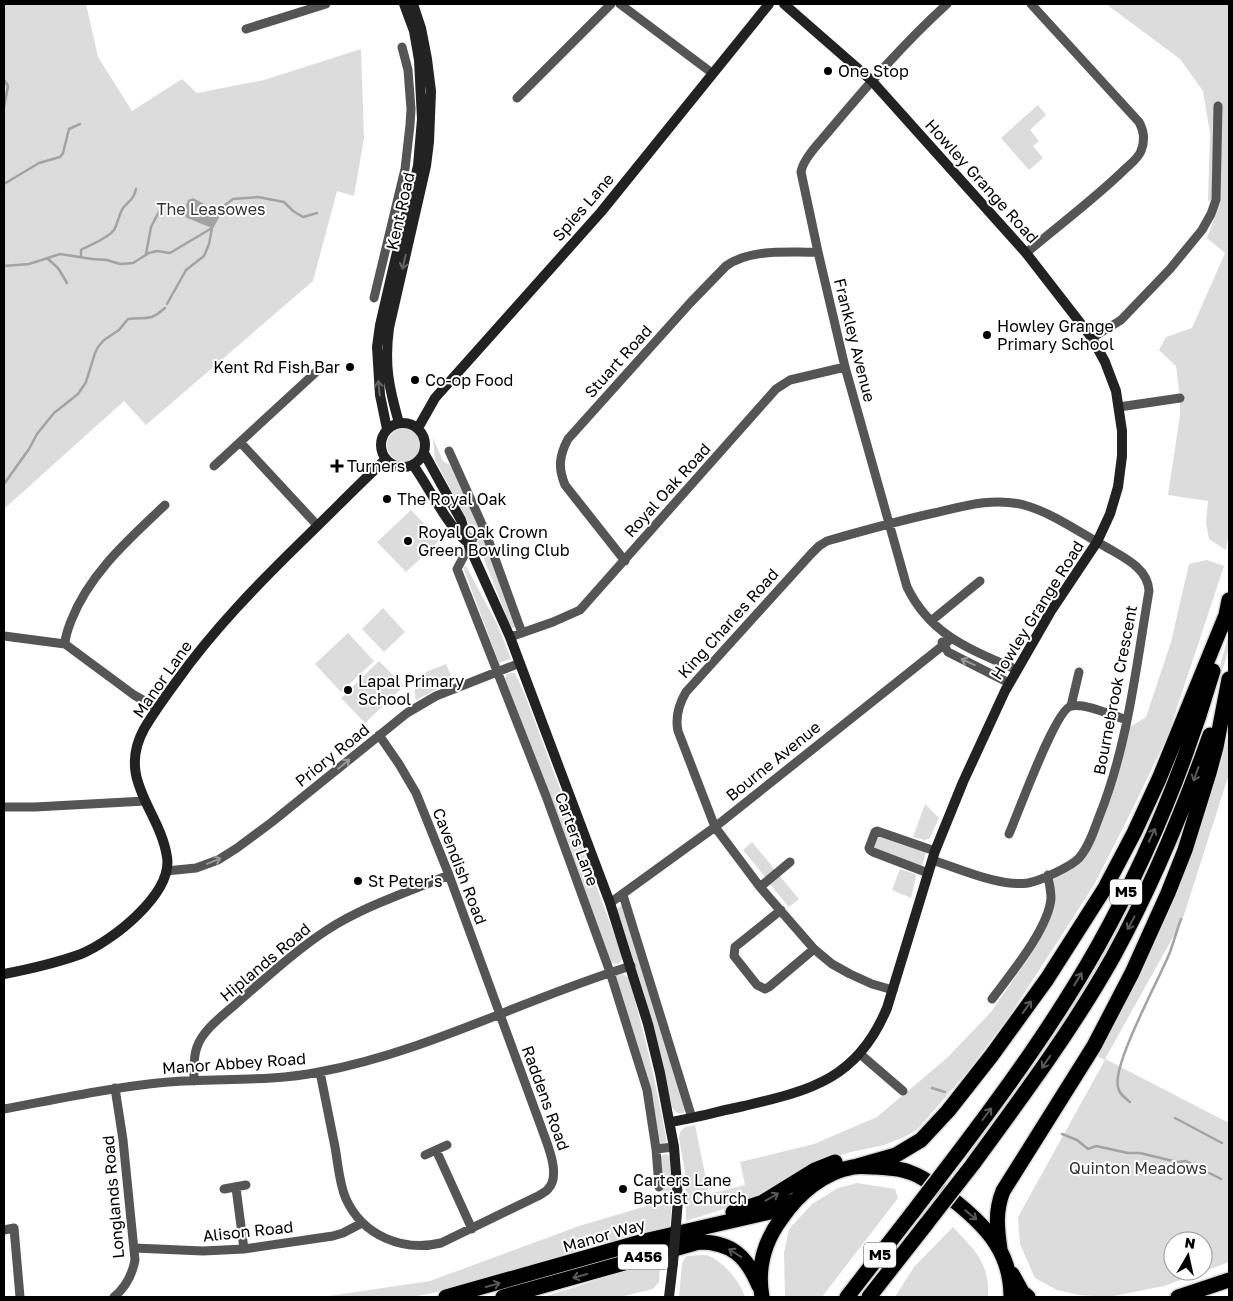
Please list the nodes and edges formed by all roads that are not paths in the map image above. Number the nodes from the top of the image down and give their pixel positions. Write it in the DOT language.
graph roads {
  1 [pos="326,4"];
  2 [pos="404,4"];
  3 [pos="413,4"];
  4 [pos="611,4"];
  5 [pos="620,4"];
  6 [pos="768,4"];
  7 [pos="784,4"];
  8 [pos="947,4"];
  9 [pos="1031,4"];
  10 [pos="246,29"];
  11 [pos="402,47"];
  12 [pos="712,73"];
  13 [pos="871,80"];
  14 [pos="517,98"];
  15 [pos="1218,106"];
  16 [pos="412,109"];
  17 [pos="422,109"];
  18 [pos="818,252"];
  19 [pos="1026,253"];
  20 [pos="374,298"];
  21 [pos="1092,338"];
  22 [pos="845,367"];
  23 [pos="315,373"];
  24 [pos="1180,398"];
  25 [pos="1119,407"];
  26 [pos="399,423"];
  27 [pos="418,428"];
  28 [pos="387,429"];
  29 [pos="240,442"];
  30 [pos="424,453"];
  31 [pos="448,455"];
  32 [pos="386,459"];
  33 [pos="413,465"];
  34 [pos="214,466"];
  35 [pos="165,505"];
  36 [pos="890,523"];
  37 [pos="317,525"];
  38 [pos="485,531"];
  39 [pos="1097,542"];
  40 [pos="468,544"];
  41 [pos="625,560"];
  42 [pos="980,581"];
  43 [pos="1228,608"];
  44 [pos="931,621"];
  45 [pos="939,630"];
  46 [pos="522,633"];
  47 [pos="4,636"];
  48 [pos="510,637"];
  49 [pos="951,639"];
  50 [pos="65,644"];
  51 [pos="944,646"];
  52 [pos="520,663"];
  53 [pos="1017,670"];
  54 [pos="498,671"];
  55 [pos="1079,672"];
  56 [pos="1229,679"];
  57 [pos="1009,684"];
  58 [pos="1071,706"];
  59 [pos="157,708"];
  60 [pos="1127,720"];
  61 [pos="379,736"];
  62 [pos="145,801"];
  63 [pos="4,807"];
  64 [pos="715,827"];
  65 [pos="1009,834"];
  66 [pos="934,856"];
  67 [pos="790,862"];
  68 [pos="166,871"];
  69 [pos="928,873"];
  70 [pos="449,875"];
  71 [pos="1048,875"];
  72 [pos="760,887"];
  73 [pos="623,895"];
  74 [pos="610,903"];
  75 [pos="781,910"];
  76 [pos="814,949"];
  77 [pos="631,966"];
  78 [pos="610,972"];
  79 [pos="4,974"];
  80 [pos="893,990"];
  81 [pos="992,999"];
  82 [pos="499,1014"];
  83 [pos="860,1054"];
  84 [pos="320,1072"];
  85 [pos="194,1081"];
  86 [pos="116,1088"];
  87 [pos="903,1091"];
  88 [pos="4,1109"];
  89 [pos="692,1118"];
  90 [pos="670,1122"];
  91 [pos="447,1145"];
  92 [pos="674,1147"];
  93 [pos="906,1149"];
  94 [pos="436,1150"];
  95 [pos="656,1150"];
  96 [pos="425,1155"];
  97 [pos="854,1167"];
  98 [pos="246,1185"];
  99 [pos="236,1188"];
  100 [pos="659,1188"];
  101 [pos="224,1189"];
  102 [pos="798,1197"];
  103 [pos="362,1223"];
  104 [pos="472,1229"];
  105 [pos="4,1230"];
  106 [pos="644,1241"];
  107 [pos="134,1248"];
  108 [pos="244,1249"];
  109 [pos="1000,1249"];
  110 [pos="1008,1269"];
  111 [pos="1229,1280"];
  112 [pos="762,1295"];
  113 [pos="20,1297"];
  114 [pos="114,1297"];
  115 [pos="446,1297"];
  116 [pos="503,1297"];
  117 [pos="669,1297"];
  118 [pos="847,1297"];
  119 [pos="869,1297"];
  120 [pos="1011,1297"];
  121 [pos="1028,1297"];
  122 [pos="1178,1297"];
  1 -- 10 [label="street"];
  2 -- 17 [label="street, Kent Road"];
  3 -- 26 [label="street, Kent Road, one-way"];
  4 -- 14 [label="street"];
  5 -- 12 [label="street"];
  6 -- 12 [label="street, Spies Lane"];
  7 -- 13 [label="street, Howley Grange Road"];
  8 -- 13 [label="street, Frankley Avenue"];
  9 -- 19 [label="street"];
  11 -- 16 [label="street, Kent Road"];
  12 -- 27 [label="street, Spies Lane"];
  13 -- 18 [label="street, Frankley Avenue"];
  13 -- 19 [label="street, Howley Grange Road"];
  15 -- 21 [label="street"];
  16 -- 17 [label="street"];
  16 -- 20 [label="street, Kent Road"];
  28 -- 17 [label="street, Kent Road, one-way"];
  18 -- 22 [label="street, Frankley Avenue"];
  18 -- 41 [label="street, Stuart Road"];
  19 -- 21 [label="street, Howley Grange Road"];
  21 -- 25 [label="street, Howley Grange Road"];
  22 -- 36 [label="street, Frankley Avenue"];
  22 -- 41 [label="street, Royal Oak Road"];
  23 -- 29 [label="street"];
  24 -- 25 [label="street"];
  25 -- 39 [label="street, Howley Grange Road"];
  26 -- 27 [label="street"];
  26 -- 28 [label="street"];
  27 -- 30 [label="street"];
  28 -- 32 [label="street"];
  29 -- 34 [label="street"];
  29 -- 37 [label="street"];
  30 -- 33 [label="street"];
  30 -- 40 [label="street, Carters Lane"];
  31 -- 38 [label="street"];
  32 -- 33 [label="street"];
  32 -- 37 [label="street, Manor Lane"];
  33 -- 40 [label="street, Carters Lane"];
  35 -- 50 [label="street"];
  36 -- 39 [label="street, King Charles Road"];
  36 -- 44 [label="street, Frankley Avenue"];
  36 -- 64 [label="street, King Charles Road"];
  37 -- 59 [label="street, Manor Lane"];
  38 -- 40 [label="street"];
  38 -- 46 [label="street"];
  39 -- 53 [label="street, Howley Grange Road"];
  39 -- 60 [label="street, Bournebrook Crescent"];
  40 -- 48 [label="street, Carters Lane"];
  40 -- 54 [label="street, Carters Lane"];
  41 -- 46 [label="street, Royal Oak Road"];
  42 -- 44 [label="street"];
  93 -- 43 [label="highway, one-way"];
  118 -- 43 [label="highway, M5, one-way, bridge"];
  44 -- 45 [label="street, Frankley Avenue"];
  45 -- 49 [label="street, Frankley Avenue"];
  45 -- 51 [label="street, Frankley Avenue"];
  46 -- 48 [label="street, Royal Oak Road"];
  47 -- 50 [label="street"];
  48 -- 52 [label="street, Carters Lane"];
  49 -- 51 [label="street, Bourne Avenue"];
  49 -- 53 [label="street, Frankley Avenue"];
  50 -- 59 [label="street"];
  57 -- 51 [label="street, one-way"];
  51 -- 64 [label="street, Bourne Avenue"];
  52 -- 54 [label="street, Priory Road"];
  52 -- 74 [label="street, Carters Lane"];
  53 -- 57 [label="street, Howley Grange Road"];
  54 -- 61 [label="street, Priory Road"];
  54 -- 78 [label="street, Carters Lane"];
  55 -- 58 [label="street"];
  56 -- 109 [label="highway"];
  56 -- 119 [label="highway, M5, one-way, bridge"];
  57 -- 66 [label="street, Howley Grange Road"];
  58 -- 60 [label="street"];
  58 -- 65 [label="street"];
  59 -- 62 [label="street, Manor Lane"];
  60 -- 71 [label="street, Bournebrook Crescent"];
  68 -- 61 [label="street, Priory Road, one-way"];
  61 -- 70 [label="street, Cavendish Road"];
  62 -- 63 [label="street"];
  62 -- 68 [label="street, Manor Lane"];
  64 -- 72 [label="street, King Charles Road"];
  64 -- 73 [label="street, Bourne Avenue"];
  66 -- 69 [label="street, Howley Grange Road"];
  66 -- 69 [label="street"];
  66 -- 71 [label="street, Bournebrook Crescent"];
  67 -- 72 [label="street"];
  68 -- 79 [label="street, Manor Lane"];
  69 -- 80 [label="street, Howley Grange Road"];
  70 -- 82 [label="street, Cavendish Road"];
  70 -- 85 [label="street, Hiplands Road"];
  71 -- 81 [label="street"];
  72 -- 75 [label="street, King Charles Road"];
  73 -- 74 [label="street, Bourne Avenue"];
  73 -- 89 [label="street, Carters Lane"];
  74 -- 77 [label="street, Carters Lane"];
  75 -- 76 [label="street, King Charles Road"];
  75 -- 76 [label="street"];
  76 -- 80 [label="street, King Charles Road"];
  77 -- 78 [label="street, Manor Abbey Road"];
  77 -- 90 [label="street, Carters Lane"];
  78 -- 82 [label="street, Manor Abbey Road"];
  78 -- 95 [label="street, Carters Lane"];
  80 -- 83 [label="street, Howley Grange Road"];
  82 -- 84 [label="street, Manor Abbey Road"];
  82 -- 104 [label="street, Raddens Road"];
  83 -- 87 [label="street"];
  83 -- 89 [label="street, Howley Grange Road"];
  84 -- 85 [label="street, Manor Abbey Road"];
  84 -- 103 [label="street, Raddens Road"];
  85 -- 86 [label="street, Manor Abbey Road"];
  86 -- 88 [label="street, Manor Abbey Road"];
  86 -- 107 [label="street, Longlands Road"];
  89 -- 90 [label="street, Howley Grange Road"];
  90 -- 92 [label="street, Carters Lane"];
  91 -- 94 [label="street"];
  92 -- 95 [label="street"];
  92 -- 117 [label="street, Carters Lane, bridge"];
  93 -- 97 [label="highway"];
  106 -- 93 [label="highway, one-way"];
  94 -- 96 [label="street"];
  94 -- 104 [label="street"];
  95 -- 100 [label="street, Carters Lane"];
  97 -- 102 [label="highway"];
  97 -- 109 [label="highway, one-way"];
  98 -- 99 [label="street"];
  99 -- 101 [label="street"];
  99 -- 108 [label="street"];
  102 -- 106 [label="highway, Manor Way / A456"];
  102 -- 112 [label="highway"];
  103 -- 104 [label="street, Raddens Road"];
  103 -- 108 [label="street, Alison Road"];
  105 -- 113 [label="street"];
  115 -- 106 [label="highway, Manor Way / A456, one-way"];
  107 -- 108 [label="street, Alison Road"];
  107 -- 114 [label="street, Longlands Road"];
  109 -- 110 [label="highway"];
  110 -- 120 [label="highway"];
  110 -- 121 [label="highway"];
  111 -- 122 [label="highway"];
  112 -- 116 [label="highway, Manor Way / A456, one-way"];
}
